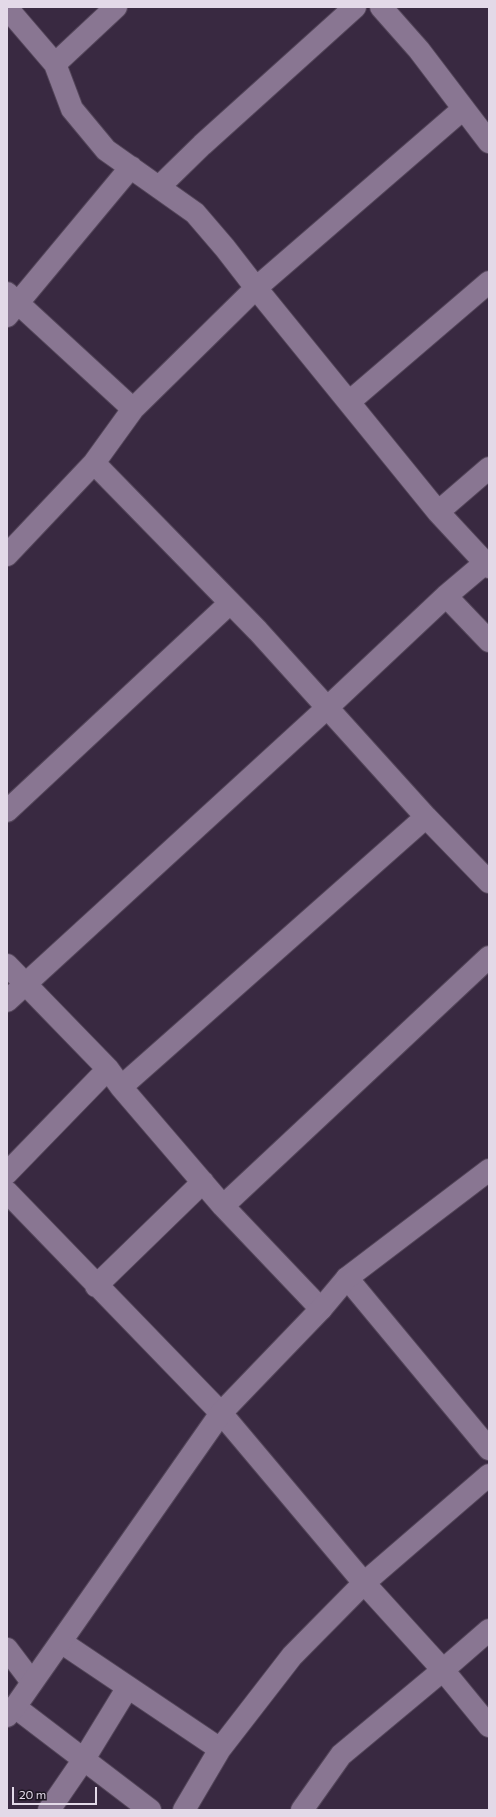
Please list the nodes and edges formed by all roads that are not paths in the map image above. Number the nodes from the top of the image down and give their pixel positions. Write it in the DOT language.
graph roads {
  1 [pos="116,7"];
  2 [pos="355,7"];
  3 [pos="381,7"];
  4 [pos="7,8"];
  5 [pos="55,64"];
  6 [pos="463,109"];
  7 [pos="489,142"];
  8 [pos="131,167"];
  9 [pos="160,187"];
  10 [pos="489,282"];
  11 [pos="256,288"];
  12 [pos="11,305"];
  13 [pos="348,402"];
  14 [pos="133,409"];
  15 [pos="94,463"];
  16 [pos="489,468"];
  17 [pos="438,512"];
  18 [pos="7,555"];
  19 [pos="487,565"];
  20 [pos="446,596"];
  21 [pos="230,603"];
  22 [pos="489,641"];
  23 [pos="328,707"];
  24 [pos="7,811"];
  25 [pos="426,817"];
  26 [pos="489,882"];
  27 [pos="489,957"];
  28 [pos="7,965"];
  29 [pos="25,983"];
  30 [pos="7,1001"];
  31 [pos="108,1069"];
  32 [pos="121,1087"];
  33 [pos="489,1170"];
  34 [pos="7,1173"];
  35 [pos="203,1182"];
  36 [pos="7,1192"];
  37 [pos="223,1206"];
  38 [pos="347,1278"];
  39 [pos="96,1286"];
  40 [pos="321,1309"];
  41 [pos="221,1413"];
  42 [pos="489,1449"];
  43 [pos="489,1475"];
  44 [pos="364,1583"];
  45 [pos="489,1630"];
  46 [pos="60,1642"];
  47 [pos="7,1649"];
  48 [pos="443,1670"];
  49 [pos="32,1682"];
  50 [pos="128,1687"];
  51 [pos="11,1711"];
  52 [pos="489,1726"];
  53 [pos="220,1749"];
  54 [pos="84,1759"];
  55 [pos="49,1810"];
  56 [pos="150,1810"];
  57 [pos="184,1810"];
  58 [pos="302,1810"];
  1 -- 5 [label="street"];
  2 -- 9 [label="street"];
  3 -- 6 [label="street"];
  4 -- 5 [label="street"];
  5 -- 8 [label="street"];
  6 -- 7 [label="street"];
  6 -- 11 [label="street"];
  8 -- 9 [label="street"];
  8 -- 12 [label="street"];
  9 -- 11 [label="street"];
  10 -- 13 [label="street"];
  11 -- 13 [label="street"];
  11 -- 14 [label="street"];
  12 -- 14 [label="street"];
  13 -- 17 [label="street"];
  14 -- 15 [label="street"];
  15 -- 18 [label="street"];
  15 -- 21 [label="street"];
  16 -- 17 [label="street"];
  17 -- 19 [label="street"];
  19 -- 20 [label="street"];
  20 -- 22 [label="street"];
  20 -- 23 [label="street"];
  21 -- 23 [label="street"];
  21 -- 24 [label="street"];
  23 -- 25 [label="street"];
  23 -- 29 [label="street"];
  25 -- 26 [label="street"];
  25 -- 32 [label="street"];
  27 -- 37 [label="street"];
  28 -- 29 [label="street"];
  29 -- 30 [label="street"];
  29 -- 31 [label="street"];
  31 -- 32 [label="street"];
  31 -- 34 [label="street"];
  32 -- 35 [label="street"];
  33 -- 38 [label="street"];
  35 -- 37 [label="street"];
  35 -- 39 [label="street"];
  36 -- 39 [label="street"];
  37 -- 40 [label="street"];
  38 -- 40 [label="street"];
  38 -- 42 [label="street"];
  39 -- 41 [label="street"];
  40 -- 41 [label="street"];
  41 -- 44 [label="street"];
  41 -- 46 [label="street"];
  43 -- 44 [label="street"];
  44 -- 48 [label="street"];
  44 -- 53 [label="street"];
  45 -- 48 [label="street"];
  46 -- 49 [label="street"];
  46 -- 50 [label="street"];
  47 -- 49 [label="street"];
  48 -- 52 [label="street"];
  48 -- 58 [label="street"];
  49 -- 51 [label="street"];
  50 -- 53 [label="street"];
  50 -- 54 [label="street"];
  51 -- 54 [label="street"];
  53 -- 57 [label="street"];
  54 -- 55 [label="street"];
  54 -- 56 [label="street"];
}
